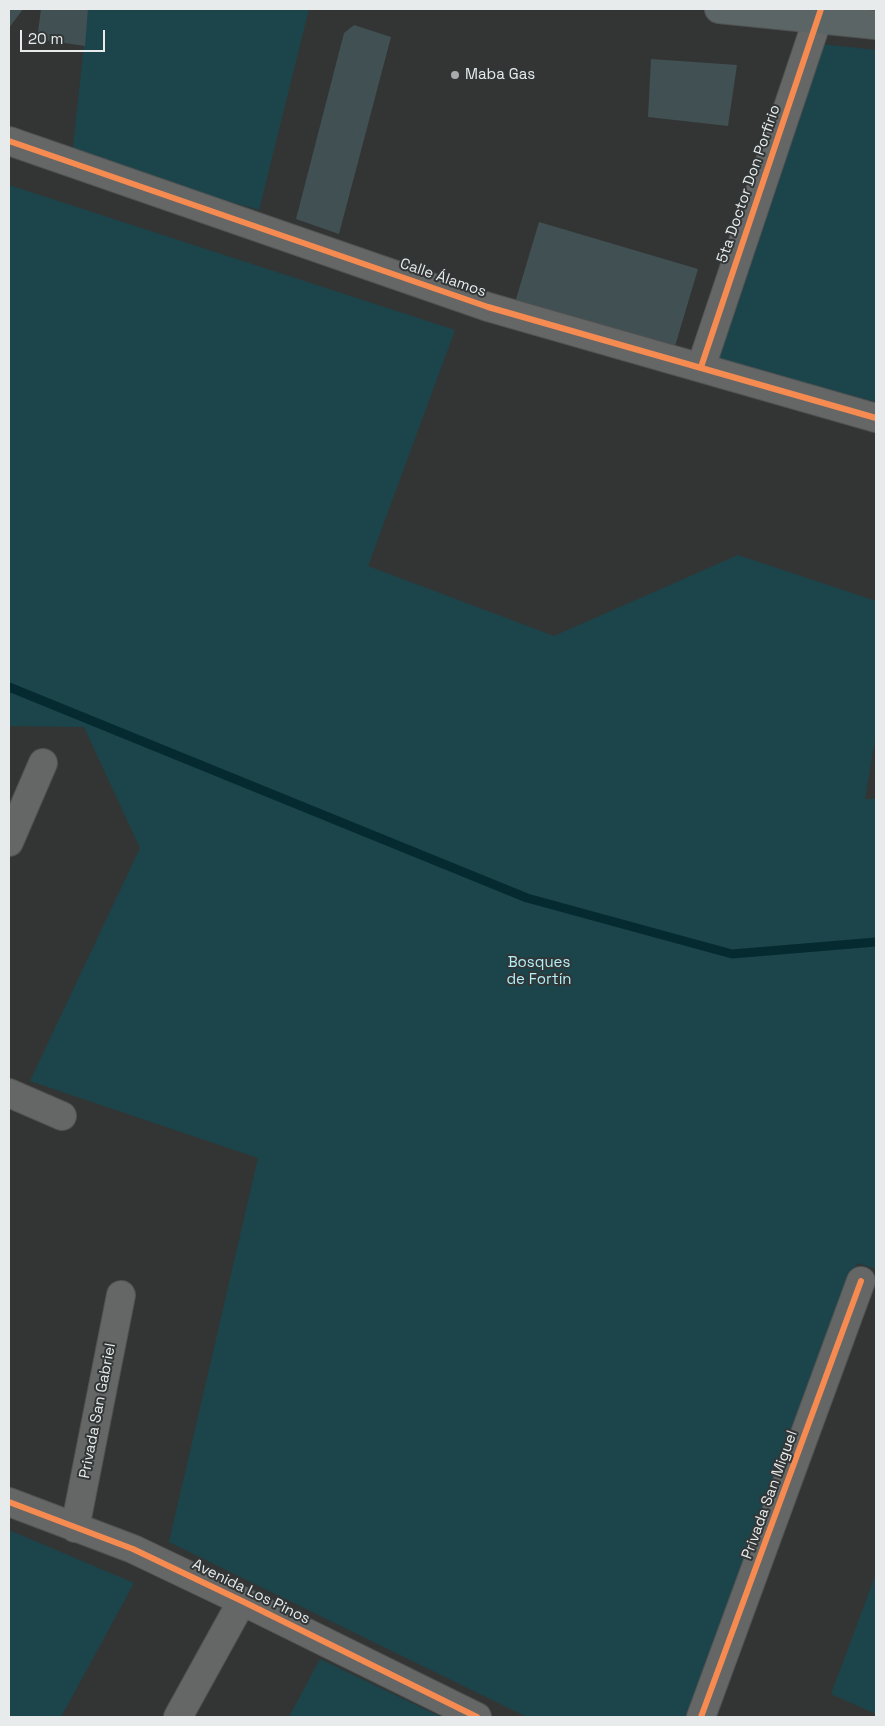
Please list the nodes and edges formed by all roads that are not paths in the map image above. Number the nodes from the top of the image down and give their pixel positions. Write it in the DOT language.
graph roads {
  1 [pos="718,9"];
  2 [pos="819,14"];
  3 [pos="876,25"];
  4 [pos="9,141"];
  5 [pos="701,368"];
  6 [pos="876,418"];
  7 [pos="43,763"];
  8 [pos="9,842"];
  9 [pos="9,1093"];
  10 [pos="62,1116"];
  11 [pos="861,1281"];
  12 [pos="121,1295"];
  13 [pos="9,1502"];
  14 [pos="75,1528"];
  15 [pos="242,1601"];
  16 [pos="178,1717"];
  17 [pos="477,1717"];
  18 [pos="701,1717"];
  1 -- 2 [label="main road"];
  2 -- 3 [label="main road"];
  2 -- 5 [label="street, 5ta Doctor Don Porfirio"];
  4 -- 5 [label="street, Calle Álamos"];
  5 -- 6 [label="street, Calle Álamos"];
  7 -- 8 [label="street"];
  9 -- 10 [label="street"];
  11 -- 18 [label="street, Privada San Miguel"];
  12 -- 14 [label="street, Privada San Gabriel"];
  13 -- 14 [label="street, Avenida Los Pinos"];
  14 -- 15 [label="street, Avenida Los Pinos"];
  15 -- 16 [label="street"];
  15 -- 17 [label="street, Avenida Los Pinos"];
}
